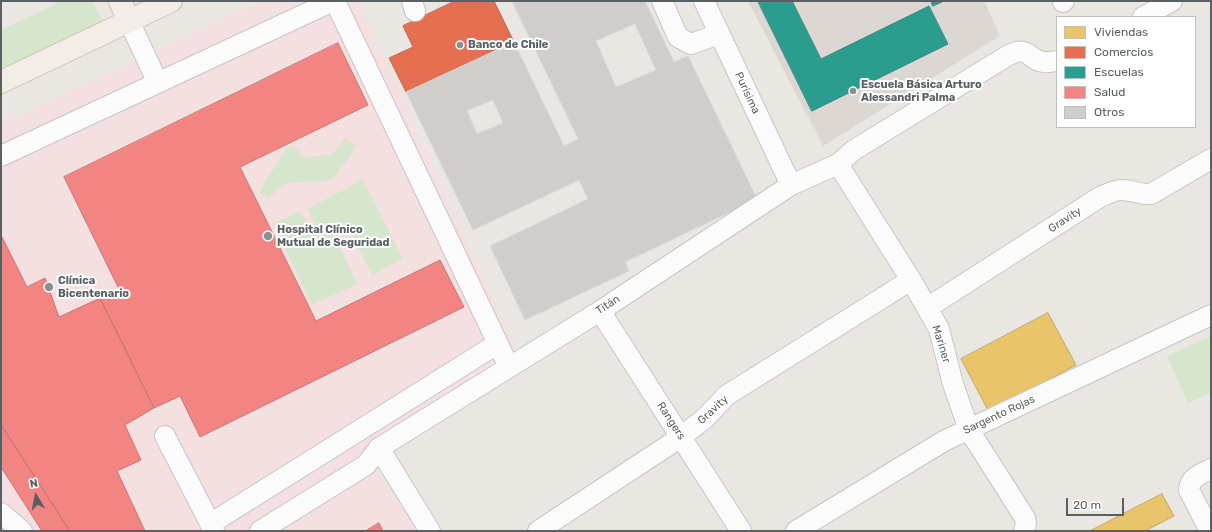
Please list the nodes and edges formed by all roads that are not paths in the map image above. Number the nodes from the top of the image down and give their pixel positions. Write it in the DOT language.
graph roads {
  1 [pos="120,1"];
  2 [pos="171,1"];
  3 [pos="334,1"];
  4 [pos="662,1"];
  5 [pos="704,1"];
  6 [pos="1172,1"];
  7 [pos="1145,16"];
  8 [pos="129,21"];
  9 [pos="719,34"];
  10 [pos="1056,61"];
  11 [pos="1,82"];
  12 [pos="158,83"];
  13 [pos="1,156"];
  14 [pos="1211,159"];
  15 [pos="838,164"];
  16 [pos="791,185"];
  17 [pos="911,280"];
  18 [pos="927,308"];
  19 [pos="600,311"];
  20 [pos="1211,315"];
  21 [pos="497,344"];
  22 [pos="509,367"];
  23 [pos="969,430"];
  24 [pos="165,436"];
  25 [pos="681,437"];
  26 [pos="379,448"];
  27 [pos="1211,469"];
  28 [pos="1,513"];
  29 [pos="212,527"];
  30 [pos="22,531"];
  31 [pos="260,531"];
  32 [pos="430,531"];
  33 [pos="538,531"];
  34 [pos="741,531"];
  35 [pos="796,531"];
  36 [pos="1024,531"];
  37 [pos="1210,531"];
  1 -- 8 [label="main road"];
  2 -- 8 [label="main road"];
  3 -- 12 [label="street"];
  3 -- 21 [label="street"];
  4 -- 9 [label="street"];
  5 -- 9 [label="street, Purísima"];
  6 -- 7 [label="street"];
  8 -- 11 [label="main road"];
  8 -- 12 [label="street"];
  9 -- 16 [label="street, Purísima"];
  10 -- 15 [label="street, Titán"];
  12 -- 13 [label="street"];
  14 -- 18 [label="street, Gravity"];
  15 -- 16 [label="street, Titán"];
  15 -- 17 [label="street, Mariner"];
  16 -- 19 [label="street, Titán"];
  17 -- 18 [label="street, Mariner"];
  17 -- 25 [label="street, Gravity"];
  18 -- 23 [label="street, Mariner"];
  19 -- 22 [label="street, Titán"];
  19 -- 25 [label="street, Rangers"];
  20 -- 23 [label="street, Sargento Rojas"];
  21 -- 22 [label="street"];
  21 -- 29 [label="street"];
  22 -- 26 [label="street, Titán"];
  23 -- 35 [label="street, Sargento Rojas"];
  23 -- 36 [label="street, Mariner"];
  24 -- 29 [label="street"];
  25 -- 33 [label="street, Gravity"];
  25 -- 34 [label="street, Rangers"];
  26 -- 31 [label="street"];
  26 -- 32 [label="street"];
  27 -- 37 [label="street"];
  28 -- 30 [label="street"];
}
